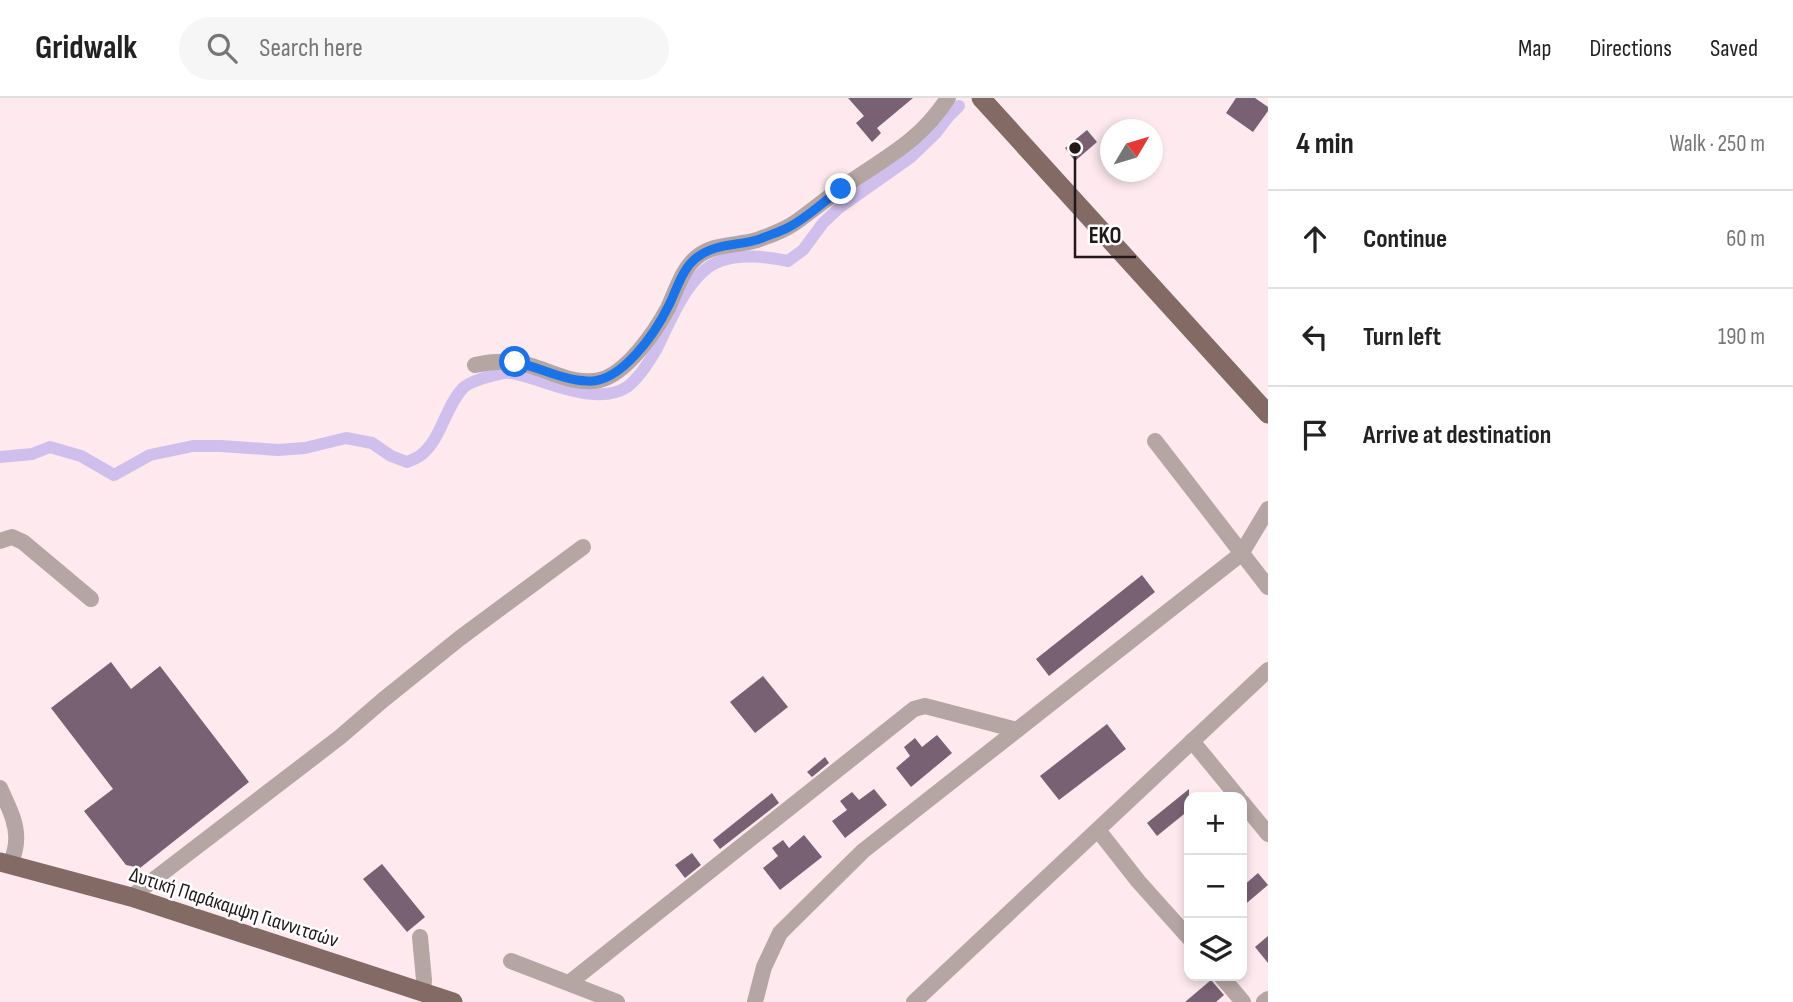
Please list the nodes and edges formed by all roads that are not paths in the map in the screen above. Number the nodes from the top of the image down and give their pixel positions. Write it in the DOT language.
graph roads {
  1 [pos="948,98"];
  2 [pos="981,98"];
  3 [pos="475,365"];
  4 [pos="1268,414"];
  5 [pos="1155,441"];
  6 [pos="1268,509"];
  7 [pos="0,541"];
  8 [pos="583,547"];
  9 [pos="1241,554"];
  10 [pos="1268,587"];
  11 [pos="91,598"];
  12 [pos="1268,670"];
  13 [pos="1017,730"];
  14 [pos="1192,741"];
  15 [pos="0,788"];
  16 [pos="1234,792"];
  17 [pos="1247,808"];
  18 [pos="1098,830"];
  19 [pos="1268,834"];
  20 [pos="6,862"];
  21 [pos="131,897"];
  22 [pos="1184,932"];
  23 [pos="420,937"];
  24 [pos="511,961"];
  25 [pos="1226,981"];
  26 [pos="569,983"];
  27 [pos="423,992"];
  28 [pos="453,1002"];
  29 [pos="617,1002"];
  30 [pos="755,1002"];
  31 [pos="914,1002"];
  32 [pos="1242,1002"];
  1 -- 3 [label="street"];
  2 -- 4 [label="main road"];
  5 -- 9 [label="street"];
  6 -- 9 [label="street"];
  7 -- 11 [label="street"];
  8 -- 21 [label="street"];
  9 -- 10 [label="street"];
  9 -- 13 [label="street"];
  12 -- 14 [label="street"];
  13 -- 26 [label="street"];
  13 -- 30 [label="street"];
  14 -- 16 [label="street"];
  14 -- 18 [label="street"];
  15 -- 20 [label="street"];
  17 -- 19 [label="street"];
  18 -- 22 [label="street"];
  18 -- 31 [label="street"];
  20 -- 21 [label="main road, Δυτική Παράκαμψη Γιαννιτσών"];
  21 -- 27 [label="main road, Δυτική Παράκαμψη Γιαννιτσών"];
  23 -- 27 [label="street"];
  24 -- 26 [label="street"];
  25 -- 32 [label="street"];
  26 -- 29 [label="street"];
  27 -- 28 [label="main road, Δυτική Παράκαμψη Γιαννιτσών"];
}
